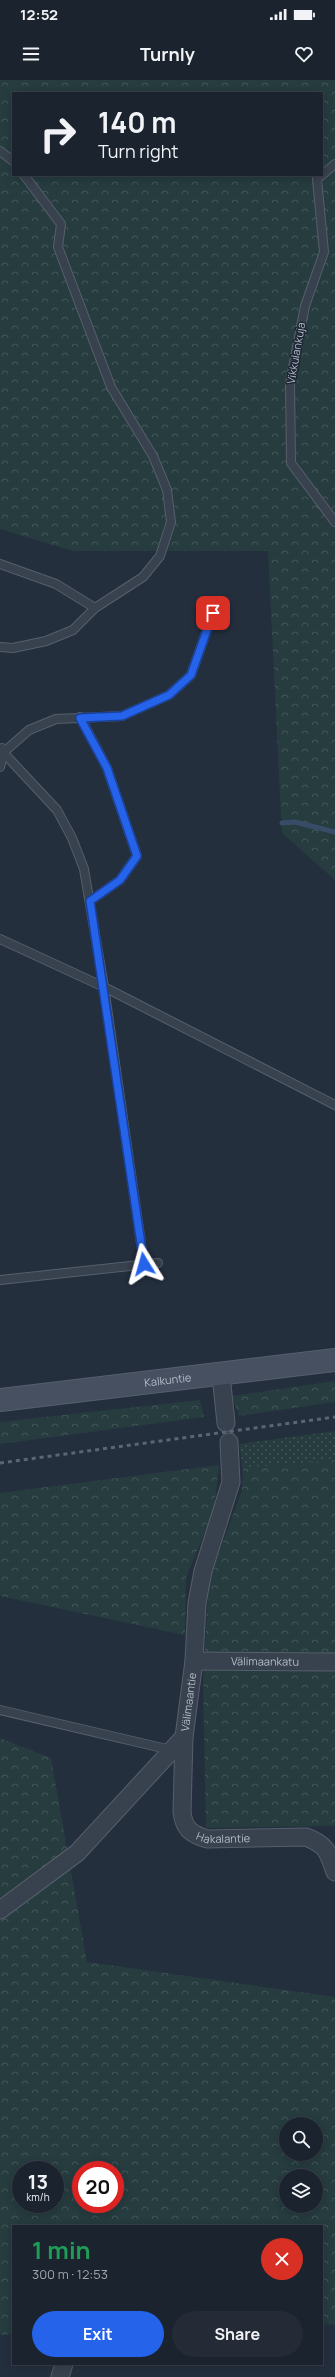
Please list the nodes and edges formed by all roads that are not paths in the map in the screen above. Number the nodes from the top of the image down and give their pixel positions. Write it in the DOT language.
graph roads {
  1 [pos="0,151"];
  2 [pos="12,160"];
  3 [pos="335,164"];
  4 [pos="323,174"];
  5 [pos="25,176"];
  6 [pos="321,176"];
  7 [pos="335,522"];
  8 [pos="0,564"];
  9 [pos="95,608"];
  10 [pos="213,613"];
  11 [pos="0,647"];
  12 [pos="80,718"];
  13 [pos="1,749"];
  14 [pos="0,767"];
  15 [pos="90,901"];
  16 [pos="0,940"];
  17 [pos="104,987"];
  18 [pos="335,1105"];
  19 [pos="158,1263"];
  20 [pos="144,1264"];
  21 [pos="0,1280"];
  22 [pos="335,1360"];
  23 [pos="220,1374"];
  24 [pos="0,1400"];
  25 [pos="226,1423"];
  26 [pos="229,1442"];
  27 [pos="194,1661"];
  28 [pos="335,1662"];
  29 [pos="0,1710"];
  30 [pos="184,1737"];
  31 [pos="171,1750"];
  32 [pos="335,1872"];
  33 [pos="0,1910"];
  34 [pos="64,2365"];
  35 [pos="60,2377"];
  1 -- 2 [label="lane"];
  3 -- 4 [label="lane, Vikkulankuja"];
  5 -- 9 [label="lane"];
  6 -- 7 [label="lane, Vikkulankuja"];
  8 -- 9 [label="lane"];
  9 -- 11 [label="lane"];
  10 -- 12 [label="lane"];
  12 -- 13 [label="lane"];
  12 -- 15 [label="lane"];
  13 -- 14 [label="lane"];
  13 -- 15 [label="lane"];
  15 -- 17 [label="lane"];
  16 -- 17 [label="lane"];
  17 -- 18 [label="lane"];
  17 -- 20 [label="lane"];
  19 -- 20 [label="lane"];
  20 -- 21 [label="lane"];
  22 -- 23 [label="street, Kalkuntie"];
  23 -- 24 [label="street, Kalkuntie"];
  23 -- 25 [label="street"];
  26 -- 27 [label="street, Välimaantie"];
  27 -- 28 [label="street, Välimaankatu"];
  27 -- 30 [label="street, Välimaantie"];
  29 -- 31 [label="lane"];
  30 -- 31 [label="street, Välimaantie"];
  30 -- 32 [label="street, Hakalantie"];
  31 -- 33 [label="street, Välimaantie"];
  34 -- 35 [label="street"];
}
